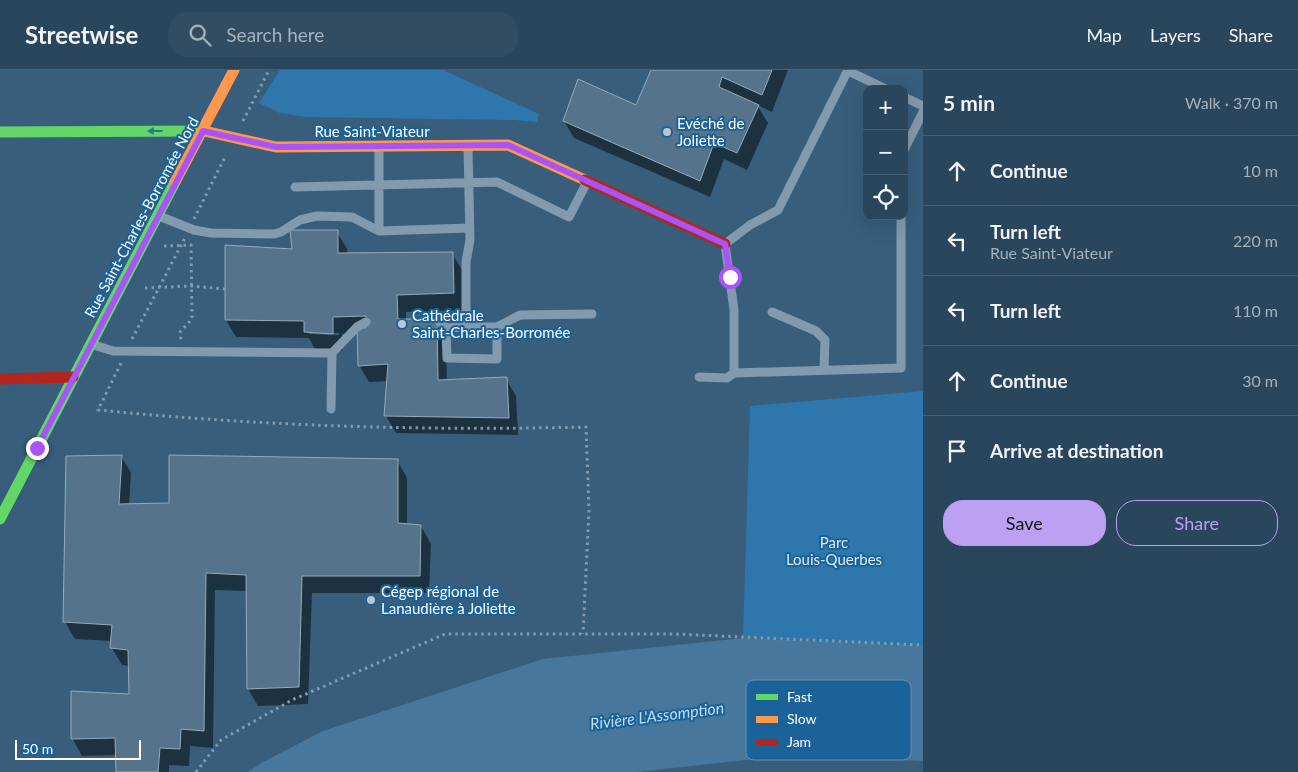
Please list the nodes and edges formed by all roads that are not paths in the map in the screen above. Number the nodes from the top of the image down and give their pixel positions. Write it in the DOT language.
graph roads {
  1 [pos="234,70"];
  2 [pos="848,71"];
  3 [pos="878,85"];
  4 [pos="908,99"];
  5 [pos="923,106"];
  6 [pos="923,112"];
  7 [pos="203,131"];
  8 [pos="0,132"];
  9 [pos="908,142"];
  10 [pos="468,145"];
  11 [pos="378,146"];
  12 [pos="588,181"];
  13 [pos="469,183"];
  14 [pos="379,184"];
  15 [pos="294,186"];
  16 [pos="158,216"];
  17 [pos="901,220"];
  18 [pos="469,228"];
  19 [pos="379,231"];
  20 [pos="725,244"];
  21 [pos="772,312"];
  22 [pos="592,314"];
  23 [pos="437,319"];
  24 [pos="366,322"];
  25 [pos="466,327"];
  26 [pos="497,327"];
  27 [pos="446,328"];
  28 [pos="90,344"];
  29 [pos="332,353"];
  30 [pos="824,370"];
  31 [pos="734,373"];
  32 [pos="73,377"];
  33 [pos="699,378"];
  34 [pos="0,379"];
  35 [pos="331,409"];
  36 [pos="0,519"];
  1 -- 7 [label="street, Rue Saint-Charles-Borromée Nord"];
  2 -- 3 [label="lane"];
  2 -- 20 [label="lane"];
  4 -- 5 [label="lane"];
  6 -- 9 [label="lane"];
  7 -- 8 [label="street, Rue Saint-Viateur, one-way"];
  7 -- 11 [label="street, Rue Saint-Viateur"];
  7 -- 16 [label="street, Rue Saint-Charles-Borromée Nord"];
  10 -- 11 [label="street, Rue Saint-Viateur"];
  10 -- 12 [label="street, Rue Saint-Viateur"];
  10 -- 13 [label="lane"];
  11 -- 14 [label="lane"];
  12 -- 13 [label="lane"];
  12 -- 20 [label="street, Rue Saint-Viateur"];
  13 -- 14 [label="lane"];
  13 -- 18 [label="lane"];
  14 -- 15 [label="lane"];
  14 -- 19 [label="lane"];
  16 -- 19 [label="lane"];
  16 -- 28 [label="street, Rue Saint-Charles-Borromée Nord"];
  17 -- 30 [label="lane"];
  18 -- 19 [label="lane"];
  18 -- 25 [label="lane"];
  20 -- 31 [label="lane"];
  21 -- 30 [label="lane"];
  22 -- 26 [label="lane"];
  23 -- 27 [label="lane"];
  24 -- 29 [label="lane"];
  25 -- 26 [label="lane"];
  25 -- 27 [label="lane"];
  26 -- 27 [label="lane"];
  28 -- 29 [label="lane"];
  28 -- 32 [label="street, Rue Saint-Charles-Borromée Nord"];
  29 -- 35 [label="lane"];
  30 -- 31 [label="lane"];
  31 -- 33 [label="lane"];
  32 -- 34 [label="street"];
  32 -- 36 [label="street, Rue Saint-Charles-Borromée Nord"];
}
